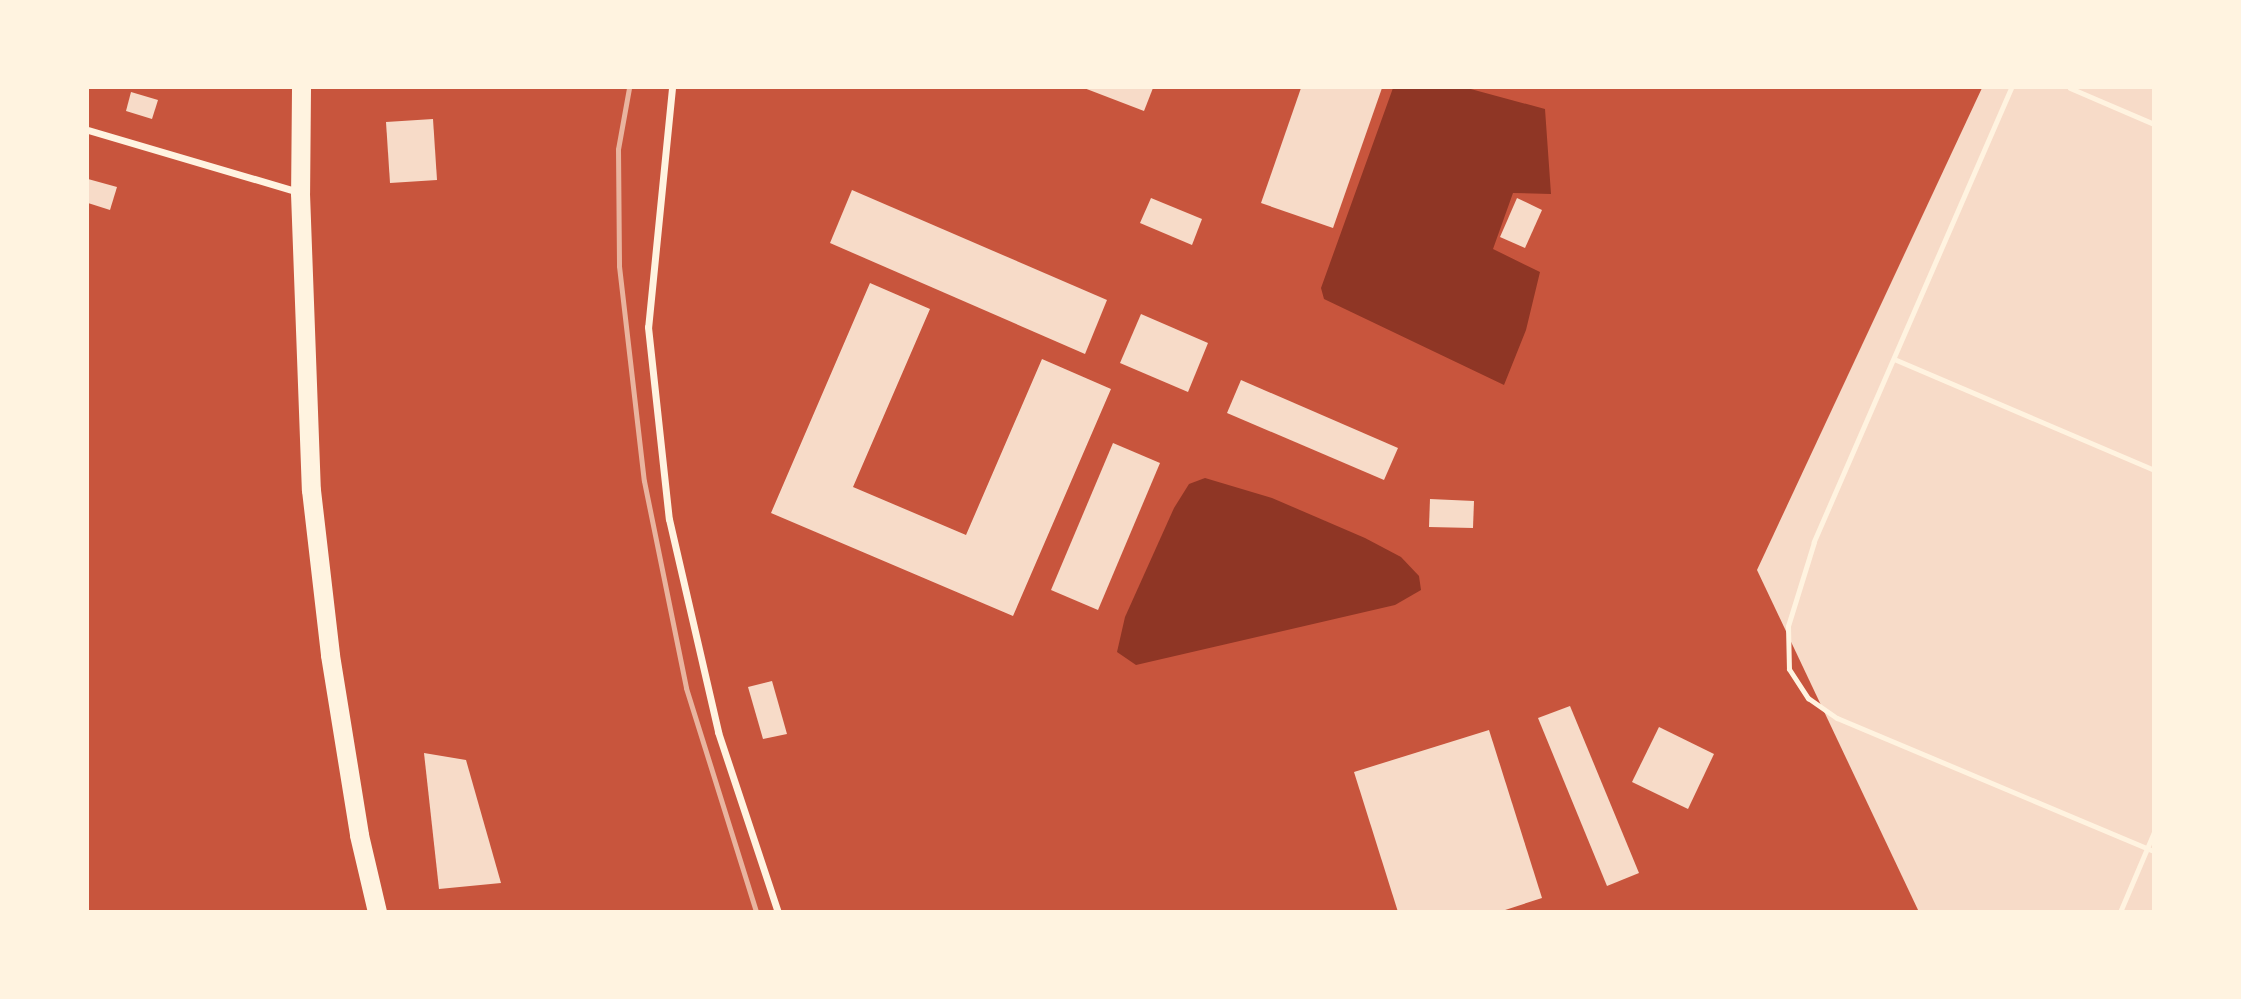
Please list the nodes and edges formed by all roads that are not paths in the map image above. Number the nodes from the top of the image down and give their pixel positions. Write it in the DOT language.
graph roads {
  1 [pos="301,88"];
  2 [pos="672,88"];
  3 [pos="2011,88"];
  4 [pos="2070,88"];
  5 [pos="2154,124"];
  6 [pos="88,130"];
  7 [pos="300,193"];
  8 [pos="1894,359"];
  9 [pos="2154,470"];
  10 [pos="2154,832"];
  11 [pos="2147,848"];
  12 [pos="2154,851"];
  13 [pos="377,912"];
  14 [pos="778,912"];
  15 [pos="2120,912"];
  1 -- 7 [label="highway"];
  2 -- 14 [label="street"];
  3 -- 8 [label="lane"];
  4 -- 5 [label="lane"];
  6 -- 7 [label="street"];
  7 -- 13 [label="highway"];
  8 -- 9 [label="lane"];
  8 -- 11 [label="lane"];
  10 -- 11 [label="lane"];
  11 -- 12 [label="lane"];
  11 -- 15 [label="lane"];
}
